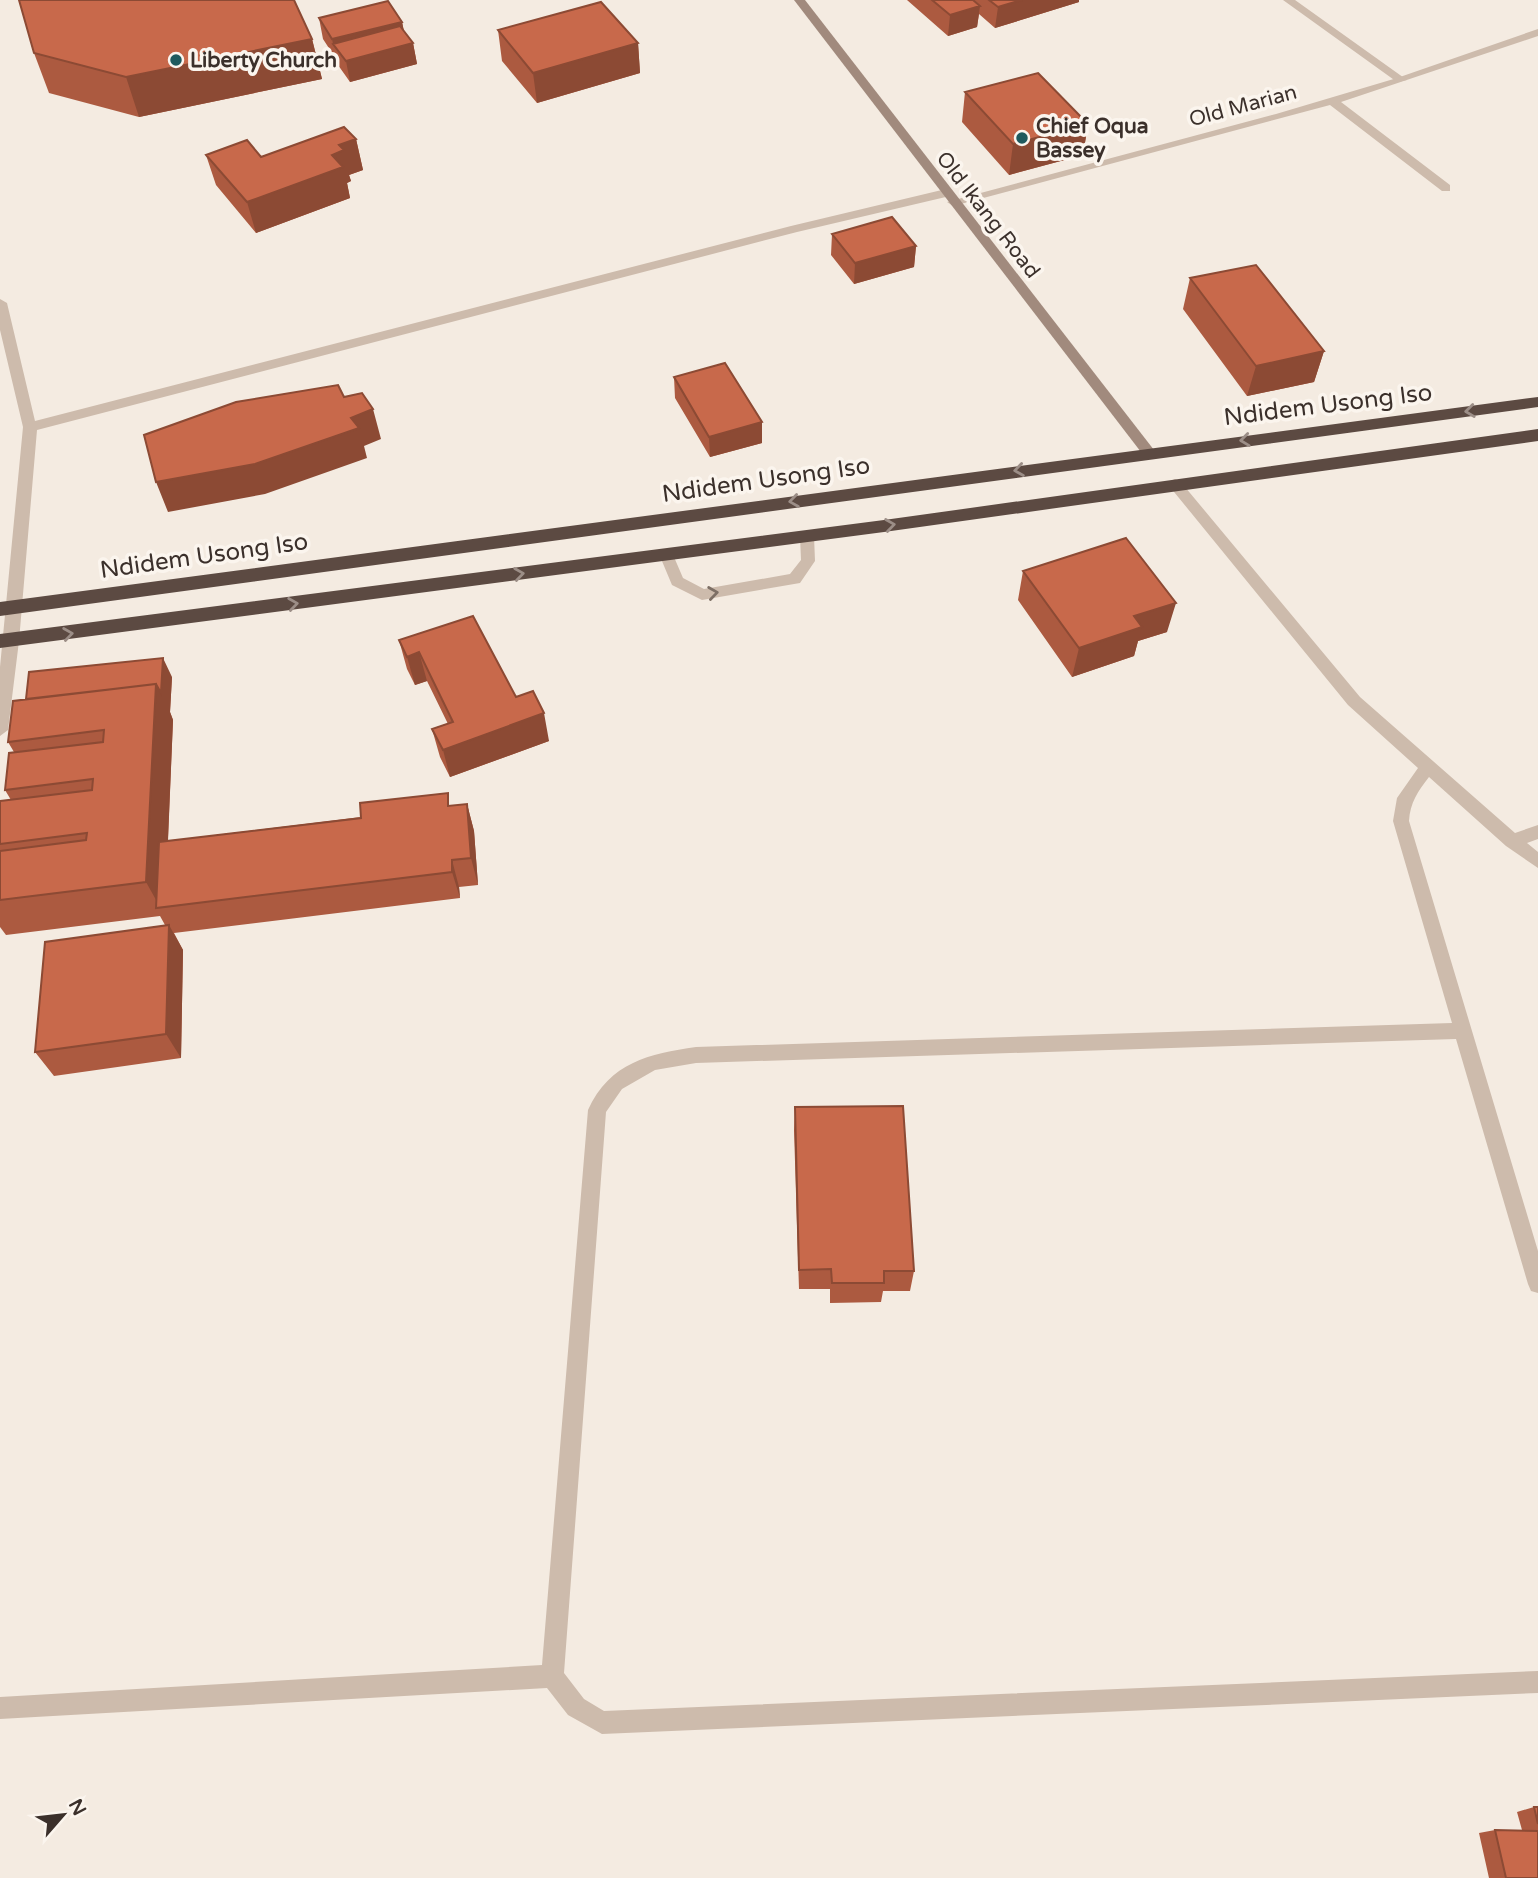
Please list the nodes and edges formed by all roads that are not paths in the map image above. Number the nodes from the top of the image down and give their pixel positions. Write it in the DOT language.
graph roads {
  1 [pos="799,0"];
  2 [pos="1288,0"];
  3 [pos="1538,32"];
  4 [pos="1401,80"];
  5 [pos="1332,101"];
  6 [pos="1446,188"];
  7 [pos="949,198"];
  8 [pos="0,303"];
  9 [pos="1538,402"];
  10 [pos="30,427"];
  11 [pos="1538,435"];
  12 [pos="1149,453"];
  13 [pos="1174,484"];
  14 [pos="807,536"];
  15 [pos="666,554"];
  16 [pos="6,608"];
  17 [pos="6,641"];
  18 [pos="0,730"];
  19 [pos="1428,767"];
  20 [pos="1538,832"];
  21 [pos="1512,841"];
  22 [pos="1538,861"];
  23 [pos="1462,1031"];
  24 [pos="1538,1284"];
  25 [pos="552,1676"];
  26 [pos="1538,1682"];
  27 [pos="0,1708"];
  1 -- 7 [label="street, Old Ikang Road"];
  2 -- 4 [label="street"];
  3 -- 4 [label="street, Old Marian"];
  4 -- 5 [label="street, Old Marian"];
  5 -- 6 [label="street"];
  5 -- 7 [label="street, Old Marian"];
  7 -- 10 [label="street, Old Marian"];
  7 -- 12 [label="street, Old Ikang Road"];
  8 -- 10 [label="street"];
  9 -- 12 [label="highway, Ndidem Usong Iso, one-way"];
  10 -- 16 [label="street"];
  11 -- 13 [label="highway"];
  12 -- 16 [label="highway, Ndidem Usong Iso, one-way"];
  14 -- 13 [label="highway, one-way"];
  13 -- 19 [label="street"];
  14 -- 15 [label="highway"];
  15 -- 14 [label="street, one-way"];
  17 -- 15 [label="highway, one-way"];
  16 -- 17 [label="street"];
  17 -- 18 [label="street"];
  19 -- 21 [label="street"];
  19 -- 23 [label="street"];
  20 -- 21 [label="street"];
  21 -- 22 [label="street"];
  23 -- 24 [label="street"];
  23 -- 25 [label="street"];
  25 -- 26 [label="street"];
  25 -- 27 [label="street"];
}
